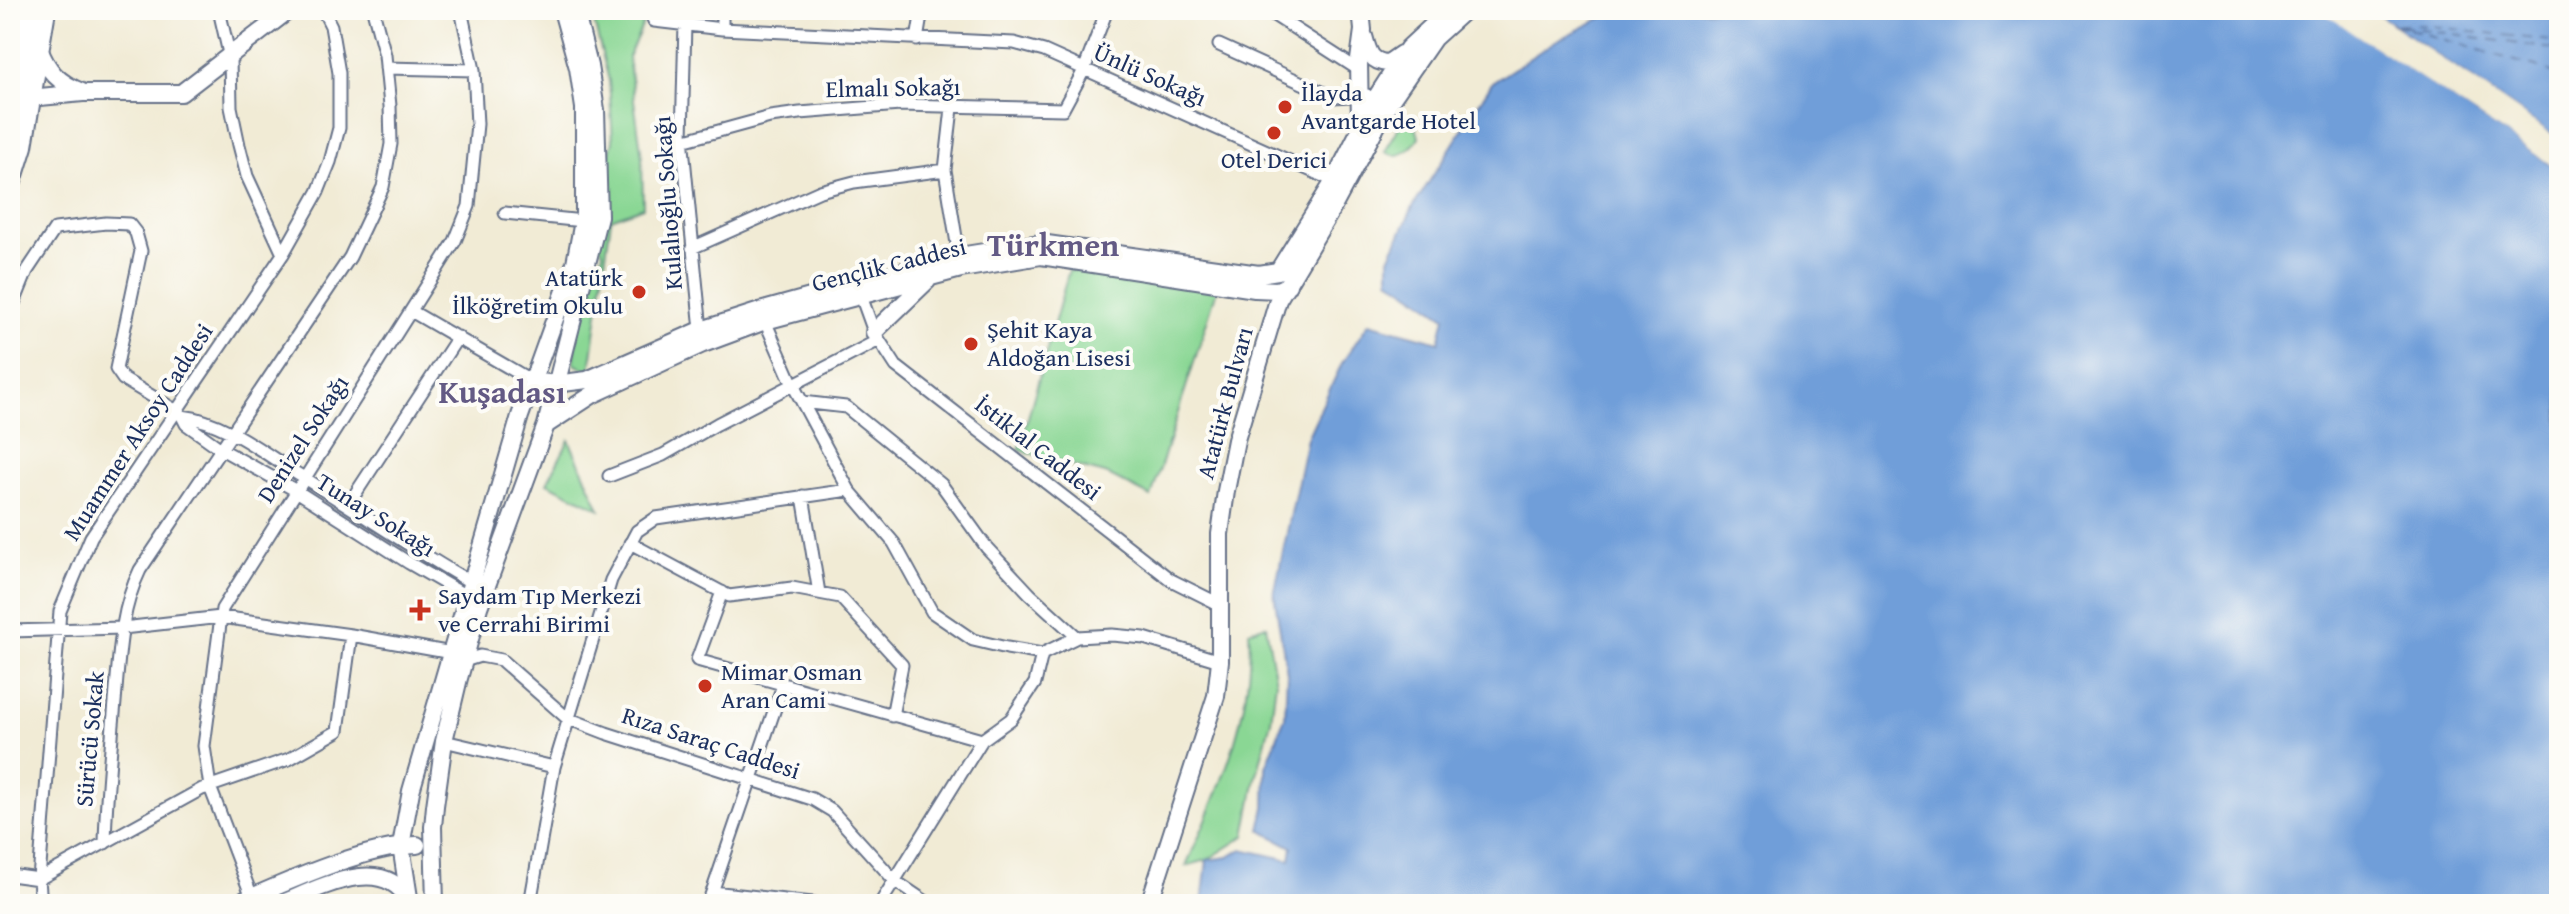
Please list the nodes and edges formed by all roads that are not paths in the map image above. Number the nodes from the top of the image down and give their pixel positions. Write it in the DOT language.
graph roads {
  1 [pos="27,10"];
  2 [pos="44,10"];
  3 [pos="219,10"];
  4 [pos="289,10"];
  5 [pos="323,10"];
  6 [pos="373,10"];
  7 [pos="461,10"];
  8 [pos="562,10"];
  9 [pos="575,10"];
  10 [pos="722,10"];
  11 [pos="922,10"];
  12 [pos="1107,10"];
  13 [pos="1266,10"];
  14 [pos="1361,10"];
  15 [pos="1449,10"];
  16 [pos="1465,10"];
  17 [pos="652,15"];
  18 [pos="685,24"];
  19 [pos="722,29"];
  20 [pos="1363,30"];
  21 [pos="917,40"];
  22 [pos="38,45"];
  23 [pos="1219,45"];
  24 [pos="1408,48"];
  25 [pos="230,58"];
  26 [pos="386,68"];
  27 [pos="474,70"];
  28 [pos="1084,70"];
  29 [pos="1359,70"];
  30 [pos="15,92"];
  31 [pos="83,93"];
  32 [pos="1359,95"];
  33 [pos="1383,100"];
  34 [pos="952,108"];
  35 [pos="1360,126"];
  36 [pos="682,141"];
  37 [pos="1361,155"];
  38 [pos="945,170"];
  39 [pos="10,181"];
  40 [pos="1334,181"];
  41 [pos="505,213"];
  42 [pos="583,221"];
  43 [pos="692,248"];
  44 [pos="283,254"];
  45 [pos="959,256"];
  46 [pos="929,279"];
  47 [pos="1275,288"];
  48 [pos="859,290"];
  49 [pos="411,311"];
  50 [pos="10,313"];
  51 [pos="763,316"];
  52 [pos="701,330"];
  53 [pos="877,336"];
  54 [pos="458,337"];
  55 [pos="532,381"];
  56 [pos="555,384"];
  57 [pos="793,385"];
  58 [pos="802,402"];
  59 [pos="178,413"];
  60 [pos="520,416"];
  61 [pos="546,425"];
  62 [pos="232,432"];
  63 [pos="221,449"];
  64 [pos="609,476"];
  65 [pos="305,478"];
  66 [pos="295,490"];
  67 [pos="849,490"];
  68 [pos="803,496"];
  69 [pos="348,505"];
  70 [pos="630,543"];
  71 [pos="470,590"];
  72 [pos="722,592"];
  73 [pos="819,593"];
  74 [pos="1221,605"];
  75 [pos="221,617"];
  76 [pos="58,629"];
  77 [pos="10,631"];
  78 [pos="122,634"];
  79 [pos="351,635"];
  80 [pos="1077,637"];
  81 [pos="1042,654"];
  82 [pos="458,657"];
  83 [pos="1220,661"];
  84 [pos="783,685"];
  85 [pos="892,716"];
  86 [pos="567,718"];
  87 [pos="982,740"];
  88 [pos="444,741"];
  89 [pos="554,767"];
  90 [pos="753,778"];
  91 [pos="210,787"];
  92 [pos="411,791"];
  93 [pos="105,843"];
  94 [pos="409,845"];
  95 [pos="364,856"];
  96 [pos="433,861"];
  97 [pos="409,873"];
  98 [pos="10,875"];
  99 [pos="359,875"];
  100 [pos="39,879"];
  101 [pos="895,881"];
  102 [pos="252,897"];
  103 [pos="710,898"];
  104 [pos="1150,902"];
  105 [pos="41,904"];
  106 [pos="236,904"];
  107 [pos="280,904"];
  108 [pos="410,904"];
  109 [pos="435,904"];
  110 [pos="530,904"];
  111 [pos="822,904"];
  112 [pos="880,904"];
  113 [pos="929,904"];
  114 [pos="1119,904"];
  1 -- 30 [label="highway"];
  2 -- 22 [label="highway"];
  3 -- 25 [label="street"];
  4 -- 25 [label="main road"];
  5 -- 44 [label="street, Muammer Aksoy Caddesi"];
  6 -- 26 [label="street, Sürücü Sokak"];
  7 -- 27 [label="street, Denizel Sokağı"];
  8 -- 42 [label="main road"];
  9 -- 56 [label="main road"];
  10 -- 19 [label="street"];
  11 -- 21 [label="street"];
  12 -- 28 [label="street"];
  13 -- 29 [label="street"];
  14 -- 20 [label="main road"];
  15 -- 24 [label="main road, Atatürk Bulvarı"];
  16 -- 33 [label="main road, Atatürk Bulvarı"];
  17 -- 18 [label="street, Ünlü Sokağı"];
  18 -- 19 [label="street, Ünlü Sokağı"];
  18 -- 36 [label="street, Kulalıoğlu Sokağı"];
  19 -- 21 [label="street, Ünlü Sokağı"];
  20 -- 24 [label="main road"];
  20 -- 29 [label="main road"];
  21 -- 28 [label="street, Ünlü Sokağı"];
  22 -- 30 [label="highway"];
  22 -- 31 [label="main road"];
  23 -- 32 [label="street"];
  24 -- 33 [label="main road, Atatürk Bulvarı"];
  25 -- 31 [label="main road"];
  25 -- 44 [label="street"];
  26 -- 27 [label="street"];
  26 -- 62 [label="street, Sürücü Sokak"];
  27 -- 49 [label="street, Denizel Sokağı"];
  28 -- 34 [label="street, Elmalı Sokağı"];
  28 -- 40 [label="street, Ünlü Sokağı"];
  29 -- 32 [label="main road"];
  30 -- 31 [label="main road"];
  30 -- 39 [label="highway"];
  32 -- 33 [label="street"];
  32 -- 35 [label="main road"];
  33 -- 35 [label="main road, Atatürk Bulvarı"];
  33 -- 37 [label="main road, Atatürk Bulvarı"];
  34 -- 36 [label="street, Elmalı Sokağı"];
  34 -- 38 [label="street"];
  35 -- 37 [label="main road"];
  35 -- 40 [label="main road, Atatürk Bulvarı"];
  36 -- 43 [label="street, Kulalıoğlu Sokağı"];
  37 -- 47 [label="main road, Atatürk Bulvarı"];
  38 -- 43 [label="street"];
  38 -- 45 [label="street"];
  40 -- 47 [label="main road, Atatürk Bulvarı"];
  41 -- 42 [label="street"];
  42 -- 55 [label="main road"];
  43 -- 52 [label="street, Kulalıoğlu Sokağı"];
  44 -- 59 [label="street, Muammer Aksoy Caddesi"];
  45 -- 47 [label="main road, Gençlik Caddesi"];
  45 -- 48 [label="main road, Gençlik Caddesi"];
  46 -- 47 [label="main road, Gençlik Caddesi"];
  46 -- 48 [label="main road, Gençlik Caddesi"];
  46 -- 53 [label="main road"];
  47 -- 74 [label="main road, Atatürk Bulvarı"];
  48 -- 51 [label="main road, Gençlik Caddesi"];
  48 -- 53 [label="street, İstiklal Caddesi"];
  49 -- 54 [label="street"];
  49 -- 65 [label="street, Denizel Sokağı"];
  50 -- 59 [label="street"];
  51 -- 52 [label="main road, Gençlik Caddesi"];
  51 -- 57 [label="street"];
  51 -- 61 [label="main road, Gençlik Caddesi"];
  52 -- 56 [label="main road, Gençlik Caddesi"];
  53 -- 57 [label="street"];
  53 -- 74 [label="street, İstiklal Caddesi"];
  54 -- 55 [label="street"];
  54 -- 69 [label="street"];
  55 -- 56 [label="main road, Gençlik Caddesi"];
  55 -- 60 [label="main road"];
  56 -- 61 [label="main road"];
  57 -- 58 [label="street"];
  57 -- 64 [label="street"];
  58 -- 67 [label="street"];
  58 -- 80 [label="street"];
  59 -- 62 [label="street, Tunay Sokağı"];
  59 -- 63 [label="street, Tunay Sokağı"];
  59 -- 76 [label="street, Muammer Aksoy Caddesi"];
  60 -- 61 [label="main road"];
  60 -- 71 [label="main road"];
  61 -- 82 [label="main road"];
  62 -- 63 [label="street, Sürücü Sokak"];
  62 -- 65 [label="street, Tunay Sokağı"];
  63 -- 66 [label="street, Tunay Sokağı"];
  63 -- 78 [label="street, Sürücü Sokak"];
  65 -- 66 [label="street, Denizel Sokağı"];
  65 -- 69 [label="street, Tunay Sokağı"];
  66 -- 71 [label="street, Tunay Sokağı"];
  66 -- 75 [label="street, Denizel Sokağı"];
  67 -- 68 [label="street"];
  67 -- 81 [label="street"];
  68 -- 70 [label="street"];
  68 -- 73 [label="street"];
  69 -- 71 [label="street, Tunay Sokağı"];
  70 -- 72 [label="street"];
  70 -- 86 [label="street"];
  71 -- 82 [label="main road"];
  72 -- 73 [label="street"];
  72 -- 84 [label="street"];
  73 -- 85 [label="street"];
  74 -- 83 [label="main road, Atatürk Bulvarı"];
  75 -- 78 [label="street, Rıza Saraç Caddesi"];
  75 -- 79 [label="street, Rıza Saraç Caddesi"];
  75 -- 91 [label="street, Denizel Sokağı"];
  76 -- 77 [label="street, Rıza Saraç Caddesi"];
  76 -- 78 [label="street, Rıza Saraç Caddesi"];
  76 -- 100 [label="street, Muammer Aksoy Caddesi"];
  78 -- 93 [label="street, Sürücü Sokak"];
  79 -- 82 [label="street, Rıza Saraç Caddesi"];
  79 -- 91 [label="street"];
  80 -- 81 [label="street"];
  80 -- 83 [label="street"];
  81 -- 87 [label="street"];
  82 -- 86 [label="street, Rıza Saraç Caddesi"];
  82 -- 88 [label="main road"];
  82 -- 92 [label="main road"];
  83 -- 104 [label="main road, Atatürk Bulvarı"];
  84 -- 85 [label="street"];
  84 -- 90 [label="street"];
  85 -- 87 [label="street"];
  86 -- 89 [label="street"];
  86 -- 90 [label="street, Rıza Saraç Caddesi"];
  87 -- 101 [label="street"];
  88 -- 89 [label="street"];
  88 -- 96 [label="main road"];
  89 -- 110 [label="street"];
  90 -- 101 [label="street, Rıza Saraç Caddesi"];
  90 -- 103 [label="street"];
  91 -- 93 [label="street"];
  91 -- 102 [label="street, Denizel Sokağı"];
  92 -- 94 [label="main road"];
  92 -- 95 [label="main road"];
  93 -- 100 [label="street"];
  94 -- 95 [label="main road"];
  94 -- 96 [label="main road"];
  94 -- 97 [label="main road"];
  95 -- 102 [label="main road"];
  96 -- 97 [label="main road"];
  96 -- 109 [label="main road"];
  97 -- 99 [label="main road"];
  97 -- 108 [label="main road"];
  98 -- 100 [label="street"];
  99 -- 107 [label="main road"];
  99 -- 108 [label="main road"];
  100 -- 105 [label="street, Muammer Aksoy Caddesi"];
  101 -- 112 [label="street"];
  101 -- 113 [label="street, Rıza Saraç Caddesi"];
  102 -- 106 [label="main road"];
  103 -- 111 [label="street"];
  104 -- 114 [label="street"];
}
